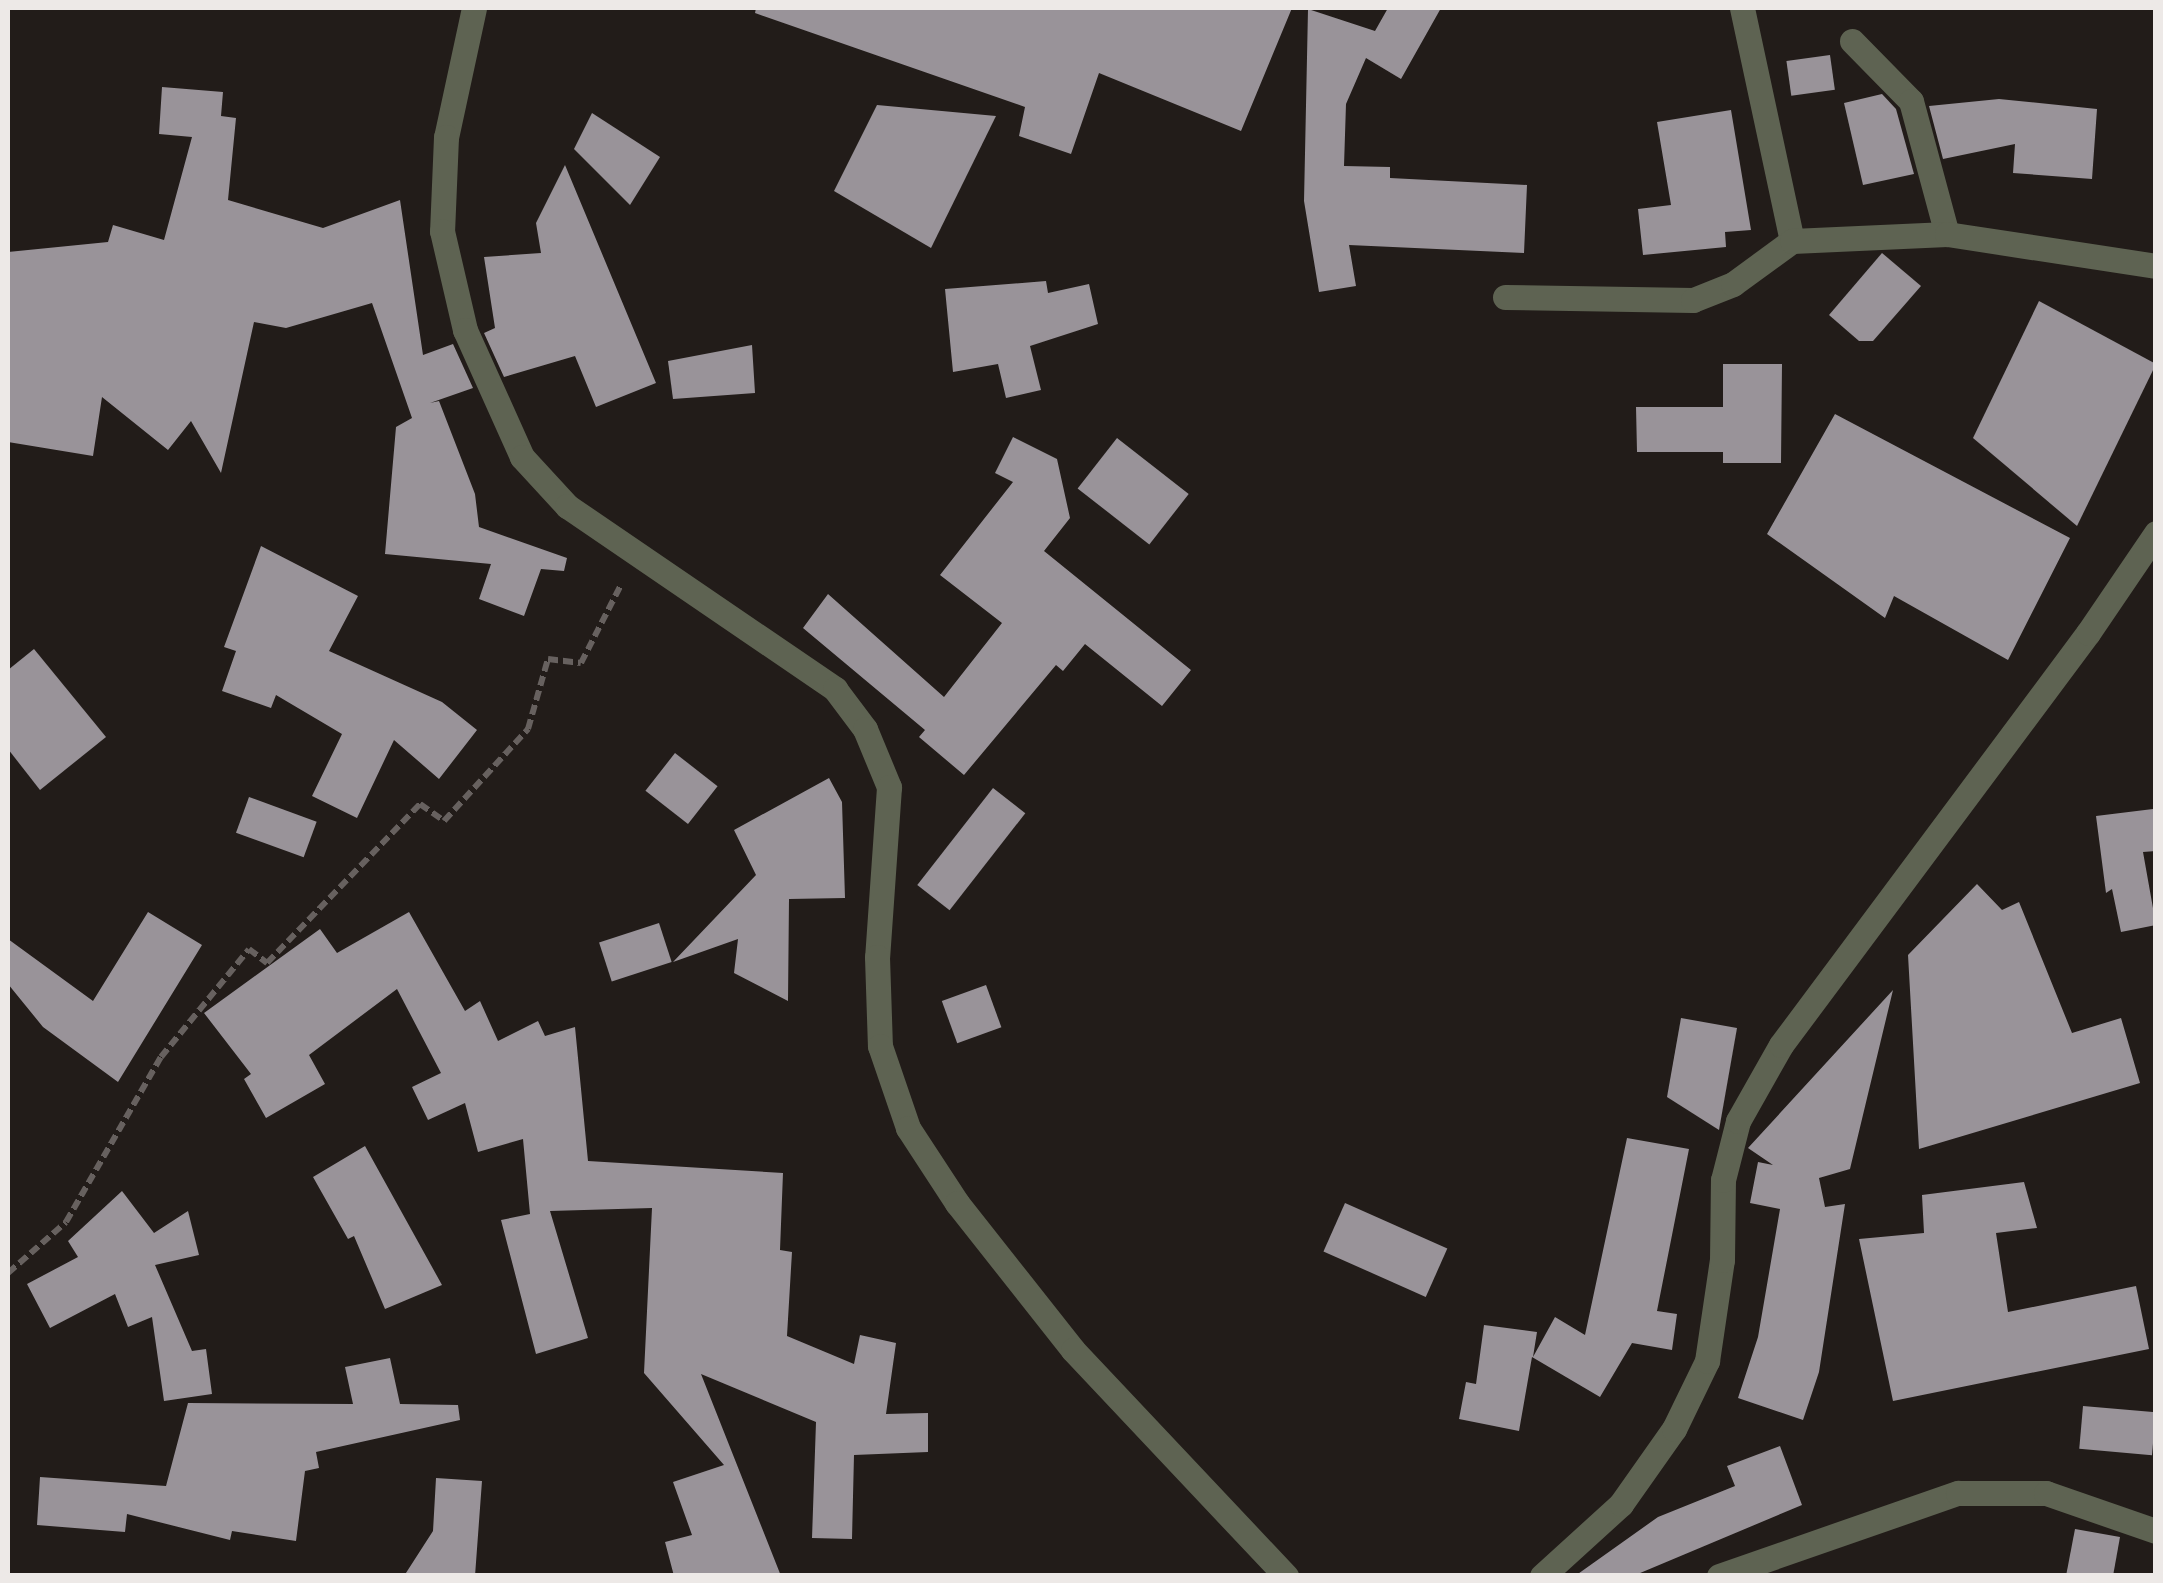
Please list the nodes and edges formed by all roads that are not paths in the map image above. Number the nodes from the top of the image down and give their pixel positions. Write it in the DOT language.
graph roads {
  1 [pos="474,8"];
  2 [pos="1742,8"];
  3 [pos="1852,41"];
  4 [pos="1947,234"];
  5 [pos="1792,241"];
  6 [pos="2156,266"];
  7 [pos="1505,297"];
  8 [pos="2156,532"];
  9 [pos="2156,1531"];
  10 [pos="1286,1576"];
  11 [pos="1542,1576"];
  12 [pos="1719,1576"];
  1 -- 10 [label="street"];
  2 -- 5 [label="street"];
  3 -- 4 [label="street"];
  4 -- 5 [label="street"];
  4 -- 6 [label="street"];
  5 -- 7 [label="street"];
  8 -- 11 [label="street"];
  9 -- 12 [label="street"];
}
